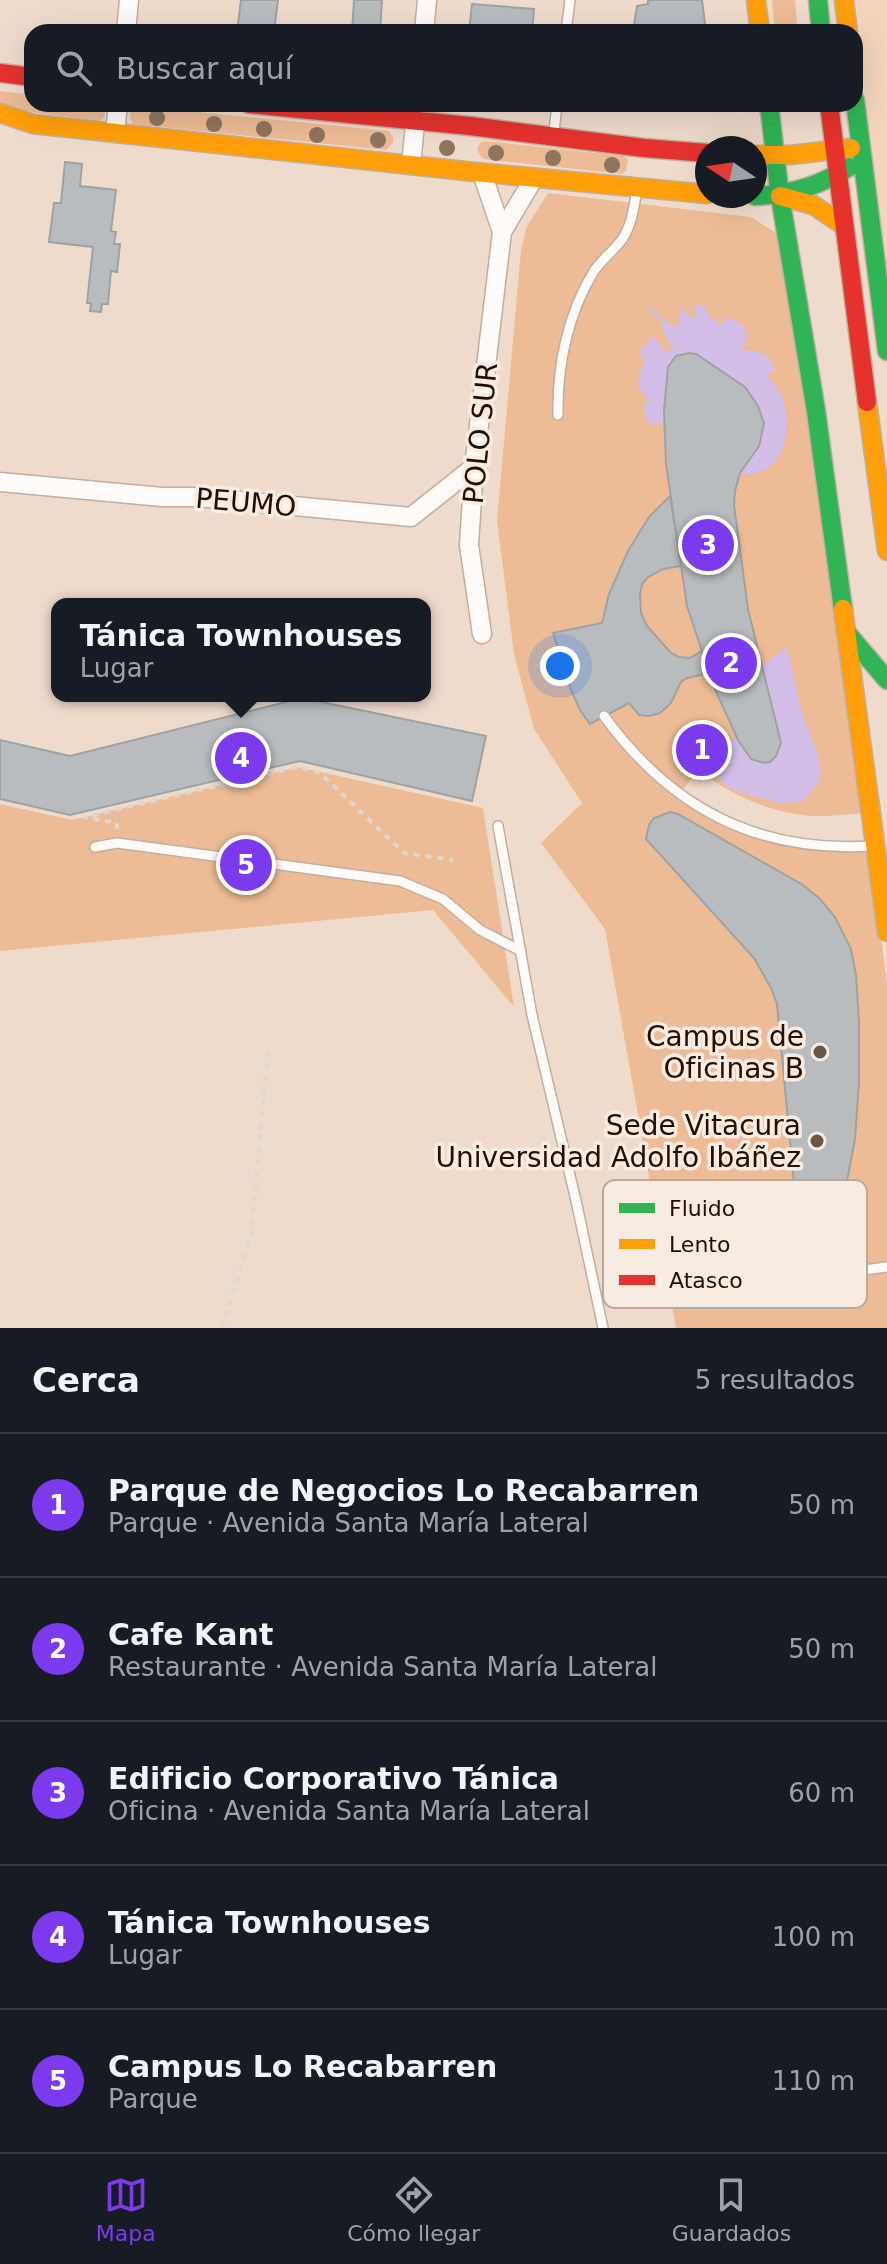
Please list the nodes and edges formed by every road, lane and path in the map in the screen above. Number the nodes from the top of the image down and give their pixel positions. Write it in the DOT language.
graph roads {
  1 [pos="129,0"];
  2 [pos="427,0"];
  3 [pos="570,0"];
  4 [pos="756,0"];
  5 [pos="818,0"];
  6 [pos="844,0"];
  7 [pos="127,24"];
  8 [pos="425,24"];
  9 [pos="567,24"];
  10 [pos="759,24"];
  11 [pos="820,24"];
  12 [pos="847,24"];
  13 [pos="0,73"];
  14 [pos="24,76"];
  15 [pos="117,112"];
  16 [pos="416,112"];
  17 [pos="556,112"];
  18 [pos="770,112"];
  19 [pos="830,112"];
  20 [pos="856,112"];
  21 [pos="0,113"];
  22 [pos="0,121"];
  23 [pos="33,124"];
  24 [pos="115,133"];
  25 [pos="553,136"];
  26 [pos="834,150"];
  27 [pos="860,152"];
  28 [pos="470,154"];
  29 [pos="695,156"];
  30 [pos="767,156"];
  31 [pos="774,156"];
  32 [pos="411,165"];
  33 [pos="641,168"];
  34 [pos="837,175"];
  35 [pos="534,178"];
  36 [pos="695,189"];
  37 [pos="767,196"];
  38 [pos="780,196"];
  39 [pos="843,225"];
  40 [pos="502,232"];
  41 [pos="887,351"];
  42 [pos="558,415"];
  43 [pos="474,467"];
  44 [pos="0,482"];
  45 [pos="887,551"];
  46 [pos="846,632"];
  47 [pos="482,634"];
  48 [pos="887,680"];
  49 [pos="604,716"];
  50 [pos="498,826"];
  51 [pos="117,843"];
  52 [pos="875,846"];
  53 [pos="95,847"];
  54 [pos="453,860"];
  55 [pos="887,932"];
  56 [pos="521,951"];
  57 [pos="268,1051"];
  58 [pos="887,1267"];
  59 [pos="867,1270"];
  60 [pos="222,1328"];
  61 [pos="603,1328"];
  1 -- 7 [label="street"];
  2 -- 8 [label="street"];
  3 -- 9 [label="lane"];
  4 -- 10 [label="street"];
  5 -- 11 [label="street"];
  6 -- 12 [label="street"];
  13 -- 14 [label="street"];
  15 -- 24 [label="street"];
  16 -- 28 [label="street"];
  16 -- 32 [label="street"];
  17 -- 25 [label="lane"];
  18 -- 31 [label="street"];
  19 -- 26 [label="street"];
  20 -- 27 [label="street"];
  21 -- 23 [label="street"];
  22 -- 23 [label="street"];
  23 -- 24 [label="street"];
  24 -- 32 [label="street"];
  25 -- 28 [label="street"];
  25 -- 33 [label="street"];
  26 -- 27 [label="street"];
  26 -- 31 [label="street"];
  26 -- 34 [label="street"];
  27 -- 34 [label="street"];
  27 -- 41 [label="street"];
  28 -- 32 [label="street"];
  28 -- 35 [label="street"];
  28 -- 40 [label="street, POLO SUR"];
  29 -- 33 [label="street"];
  30 -- 31 [label="street"];
  31 -- 38 [label="street"];
  33 -- 35 [label="street"];
  33 -- 36 [label="street"];
  33 -- 42 [label="lane"];
  34 -- 38 [label="street"];
  34 -- 39 [label="street"];
  35 -- 40 [label="street, POLO SUR"];
  37 -- 38 [label="street"];
  38 -- 39 [label="street"];
  38 -- 46 [label="street"];
  39 -- 45 [label="street"];
  40 -- 43 [label="street, POLO SUR"];
  43 -- 44 [label="street, PEUMO"];
  43 -- 47 [label="street, POLO SUR"];
  46 -- 48 [label="street"];
  46 -- 52 [label="street"];
  49 -- 52 [label="lane"];
  50 -- 56 [label="lane"];
  51 -- 53 [label="lane"];
  51 -- 54 [label="path"];
  51 -- 56 [label="lane"];
  52 -- 55 [label="street"];
  56 -- 61 [label="lane"];
  57 -- 60 [label="path"];
  58 -- 59 [label="lane"];
}
